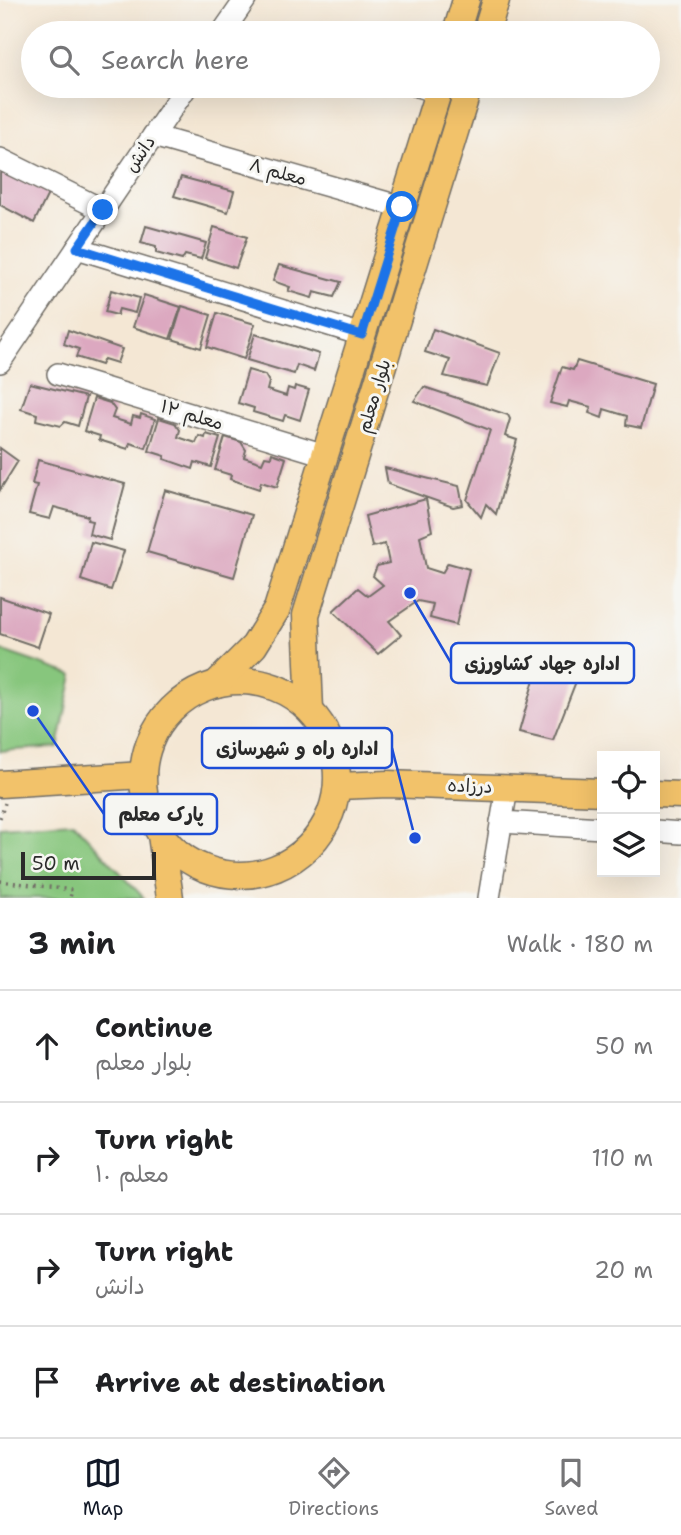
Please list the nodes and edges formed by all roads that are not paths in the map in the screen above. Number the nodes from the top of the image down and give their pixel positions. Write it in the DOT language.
graph roads {
  1 [pos="245,0"];
  2 [pos="466,0"];
  3 [pos="496,0"];
  4 [pos="236,21"];
  5 [pos="460,21"];
  6 [pos="490,21"];
  7 [pos="179,98"];
  8 [pos="429,98"];
  9 [pos="465,98"];
  10 [pos="153,136"];
  11 [pos="0,159"];
  12 [pos="402,207"];
  13 [pos="103,210"];
  14 [pos="77,248"];
  15 [pos="362,335"];
  16 [pos="0,362"];
  17 [pos="58,374"];
  18 [pos="325,455"];
  19 [pos="216,684"];
  20 [pos="310,710"];
  21 [pos="142,775"];
  22 [pos="0,784"];
  23 [pos="338,786"];
  24 [pos="507,788"];
  25 [pos="597,792"];
  26 [pos="660,794"];
  27 [pos="681,795"];
  28 [pos="501,822"];
  29 [pos="597,828"];
  30 [pos="660,831"];
  31 [pos="681,833"];
  32 [pos="161,835"];
  33 [pos="262,873"];
  34 [pos="170,898"];
  35 [pos="237,898"];
  36 [pos="489,898"];
  1 -- 4 [label="street"];
  2 -- 5 [label="main road"];
  3 -- 6 [label="main road"];
  7 -- 10 [label="street, دانش"];
  8 -- 12 [label="main road, بلوار معلم"];
  9 -- 20 [label="main road, بلوار معلم"];
  10 -- 12 [label="street, معلم ۸"];
  10 -- 13 [label="street, دانش"];
  11 -- 13 [label="street"];
  12 -- 15 [label="main road, بلوار معلم"];
  13 -- 14 [label="street, دانش"];
  14 -- 15 [label="street"];
  14 -- 16 [label="street, دانش"];
  15 -- 18 [label="main road, بلوار معلم"];
  17 -- 18 [label="street, معلم ۱۲"];
  18 -- 19 [label="main road, بلوار معلم"];
  19 -- 20 [label="main road"];
  19 -- 21 [label="main road"];
  20 -- 23 [label="main road"];
  21 -- 22 [label="main road"];
  21 -- 32 [label="main road"];
  23 -- 24 [label="main road, درزاده"];
  23 -- 33 [label="main road"];
  24 -- 25 [label="main road, درزاده"];
  24 -- 28 [label="street"];
  26 -- 27 [label="main road"];
  28 -- 29 [label="street"];
  28 -- 36 [label="street"];
  30 -- 31 [label="street"];
  32 -- 33 [label="main road"];
  32 -- 34 [label="main road"];
  33 -- 35 [label="main road"];
}
